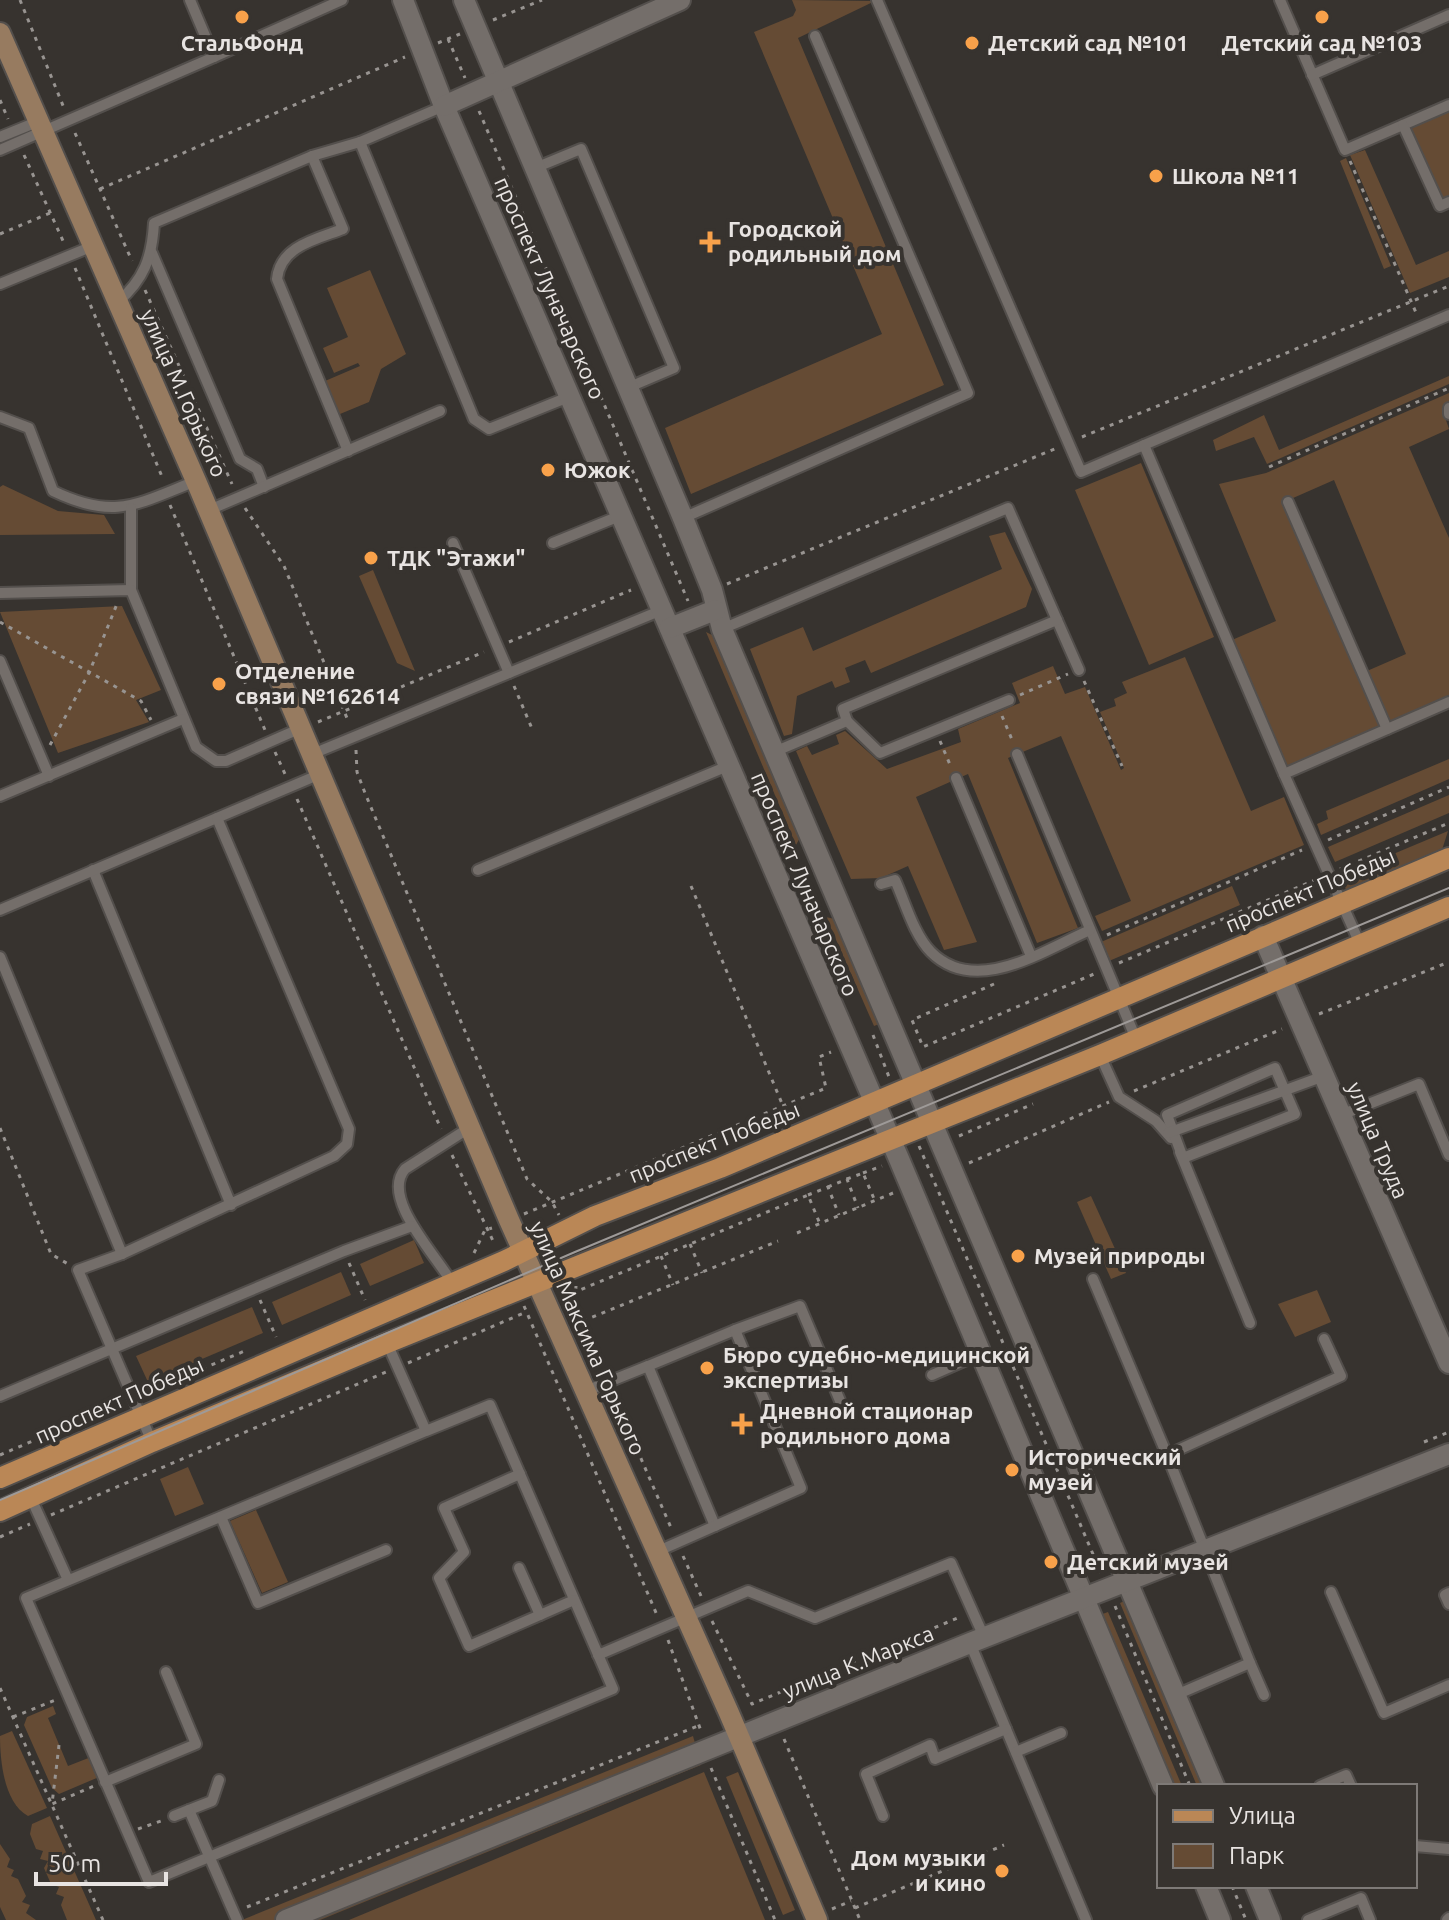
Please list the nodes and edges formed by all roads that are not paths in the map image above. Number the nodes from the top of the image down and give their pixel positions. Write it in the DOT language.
graph roads {
  1 [pos="190,0"];
  2 [pos="342,0"];
  3 [pos="403,0"];
  4 [pos="464,0"];
  5 [pos="680,0"];
  6 [pos="877,0"];
  7 [pos="1280,0"];
  8 [pos="1449,15"];
  9 [pos="0,33"];
  10 [pos="815,36"];
  11 [pos="214,57"];
  12 [pos="1312,75"];
  13 [pos="497,82"];
  14 [pos="1449,105"];
  15 [pos="444,106"];
  16 [pos="1403,125"];
  17 [pos="39,127"];
  18 [pos="0,137"];
  19 [pos="16,137"];
  20 [pos="360,142"];
  21 [pos="0,150"];
  22 [pos="312,156"];
  23 [pos="535,168"];
  24 [pos="1449,202"];
  25 [pos="93,246"];
  26 [pos="152,253"];
  27 [pos="0,284"];
  28 [pos="118,302"];
  29 [pos="1449,315"];
  30 [pos="627,388"];
  31 [pos="571,396"];
  32 [pos="440,411"];
  33 [pos="0,417"];
  34 [pos="1144,445"];
  35 [pos="348,451"];
  36 [pos="196,481"];
  37 [pos="264,487"];
  38 [pos="1288,502"];
  39 [pos="131,508"];
  40 [pos="209,510"];
  41 [pos="622,515"];
  42 [pos="683,518"];
  43 [pos="453,543"];
  44 [pos="553,543"];
  45 [pos="127,590"];
  46 [pos="0,593"];
  47 [pos="716,610"];
  48 [pos="663,611"];
  49 [pos="1057,620"];
  50 [pos="0,661"];
  51 [pos="1079,670"];
  52 [pos="509,673"];
  53 [pos="1009,700"];
  54 [pos="1449,702"];
  55 [pos="183,719"];
  56 [pos="847,721"];
  57 [pos="299,729"];
  58 [pos="1387,729"];
  59 [pos="774,752"];
  60 [pos="1017,754"];
  61 [pos="314,765"];
  62 [pos="728,766"];
  63 [pos="1284,774"];
  64 [pos="49,776"];
  65 [pos="956,778"];
  66 [pos="0,796"];
  67 [pos="217,818"];
  68 [pos="1449,858"];
  69 [pos="93,870"];
  70 [pos="478,870"];
  71 [pos="881,884"];
  72 [pos="1340,904"];
  73 [pos="1449,907"];
  74 [pos="0,910"];
  75 [pos="1090,930"];
  76 [pos="1263,936"];
  77 [pos="1360,944"];
  78 [pos="1031,956"];
  79 [pos="0,957"];
  80 [pos="1282,979"];
  81 [pos="1118,998"];
  82 [pos="1136,1039"];
  83 [pos="1100,1055"];
  84 [pos="1324,1075"];
  85 [pos="916,1083"];
  86 [pos="1285,1092"];
  87 [pos="874,1103"];
  88 [pos="1341,1115"];
  89 [pos="932,1121"];
  90 [pos="469,1128"];
  91 [pos="1171,1133"];
  92 [pos="889,1139"];
  93 [pos="1449,1155"];
  94 [pos="1183,1158"];
  95 [pos="231,1205"];
  96 [pos="412,1226"];
  97 [pos="523,1252"];
  98 [pos="122,1254"];
  99 [pos="1093,1279"];
  100 [pos="538,1282"];
  101 [pos="452,1283"];
  102 [pos="1250,1323"];
  103 [pos="735,1330"];
  104 [pos="1324,1339"];
  105 [pos="387,1343"];
  106 [pos="111,1348"];
  107 [pos="980,1354"];
  108 [pos="1449,1363"];
  109 [pos="648,1366"];
  110 [pos="932,1375"];
  111 [pos="586,1391"];
  112 [pos="0,1396"];
  113 [pos="137,1406"];
  114 [pos="846,1415"];
  115 [pos="426,1431"];
  116 [pos="152,1442"];
  117 [pos="1449,1454"];
  118 [pos="1167,1455"];
  119 [pos="520,1474"];
  120 [pos="0,1478"];
  121 [pos="31,1498"];
  122 [pos="0,1511"];
  123 [pos="221,1517"];
  124 [pos="715,1526"];
  125 [pos="386,1550"];
  126 [pos="1204,1551"];
  127 [pos="656,1552"];
  128 [pos="519,1568"];
  129 [pos="68,1580"];
  130 [pos="1128,1582"];
  131 [pos="1331,1592"];
  132 [pos="1449,1593"];
  133 [pos="1083,1599"];
  134 [pos="574,1600"];
  135 [pos="1449,1604"];
  136 [pos="540,1615"];
  137 [pos="686,1618"];
  138 [pos="977,1640"];
  139 [pos="598,1655"];
  140 [pos="1250,1663"];
  141 [pos="166,1672"];
  142 [pos="1449,1685"];
  143 [pos="1176,1695"];
  144 [pos="1264,1695"];
  145 [pos="1006,1729"];
  146 [pos="1061,1733"];
  147 [pos="739,1736"];
  148 [pos="1016,1752"];
  149 [pos="219,1780"];
  150 [pos="105,1782"];
  151 [pos="1162,1784"];
  152 [pos="1213,1784"];
  153 [pos="1325,1784"];
  154 [pos="1350,1784"];
  155 [pos="189,1810"];
  156 [pos="174,1816"];
  157 [pos="883,1816"];
  158 [pos="1417,1846"];
  159 [pos="1449,1849"];
  160 [pos="210,1856"];
  161 [pos="1207,1888"];
  162 [pos="1257,1888"];
  163 [pos="236,1916"];
  164 [pos="286,1920"];
  165 [pos="817,1920"];
  166 [pos="1086,1920"];
  167 [pos="1220,1920"];
  168 [pos="1270,1920"];
  169 [pos="1308,1920"];
  170 [pos="1370,1920"];
  1 -- 11 [label="lane"];
  2 -- 11 [label="lane"];
  3 -- 15 [label="street, проспект Луначарского"];
  4 -- 13 [label="street, проспект Луначарского"];
  5 -- 13 [label="street"];
  6 -- 34 [label="lane"];
  7 -- 12 [label="lane"];
  8 -- 12 [label="lane"];
  9 -- 17 [label="street, улица М.Горького"];
  10 -- 42 [label="lane"];
  11 -- 17 [label="lane"];
  12 -- 16 [label="lane"];
  13 -- 15 [label="street"];
  13 -- 23 [label="street, проспект Луначарского"];
  14 -- 16 [label="lane"];
  15 -- 20 [label="lane"];
  15 -- 31 [label="street, проспект Луначарского"];
  16 -- 24 [label="lane"];
  17 -- 19 [label="lane"];
  17 -- 25 [label="street, улица М.Горького"];
  18 -- 19 [label="lane"];
  19 -- 21 [label="lane"];
  20 -- 22 [label="lane"];
  20 -- 31 [label="lane"];
  22 -- 26 [label="lane"];
  22 -- 35 [label="lane"];
  23 -- 30 [label="street, проспект Луначарского"];
  23 -- 30 [label="lane"];
  25 -- 27 [label="lane"];
  25 -- 28 [label="street, улица М.Горького"];
  26 -- 28 [label="lane"];
  26 -- 37 [label="lane"];
  28 -- 36 [label="street, улица М.Горького"];
  29 -- 34 [label="lane"];
  30 -- 42 [label="street, проспект Луначарского"];
  31 -- 41 [label="street, проспект Луначарского"];
  32 -- 35 [label="lane"];
  33 -- 39 [label="lane"];
  34 -- 63 [label="lane"];
  35 -- 37 [label="lane"];
  36 -- 39 [label="lane"];
  36 -- 40 [label="street, улица М.Горького"];
  37 -- 40 [label="lane"];
  38 -- 58 [label="lane"];
  39 -- 45 [label="lane"];
  40 -- 57 [label="street, улица М.Горького"];
  41 -- 44 [label="lane"];
  41 -- 48 [label="street, проспект Луначарского"];
  42 -- 47 [label="street, проспект Луначарского"];
  43 -- 52 [label="lane"];
  45 -- 46 [label="lane"];
  45 -- 55 [label="lane"];
  47 -- 48 [label="street"];
  47 -- 49 [label="lane"];
  47 -- 59 [label="street, проспект Луначарского"];
  48 -- 52 [label="lane"];
  48 -- 62 [label="street, проспект Луначарского"];
  49 -- 51 [label="lane"];
  49 -- 56 [label="lane"];
  50 -- 64 [label="lane"];
  52 -- 61 [label="lane"];
  53 -- 56 [label="lane"];
  54 -- 58 [label="lane"];
  55 -- 57 [label="lane"];
  55 -- 64 [label="lane"];
  56 -- 59 [label="lane"];
  57 -- 61 [label="street, улица М.Горького"];
  58 -- 63 [label="lane"];
  59 -- 85 [label="street, проспект Луначарского"];
  60 -- 75 [label="lane"];
  61 -- 67 [label="lane"];
  61 -- 90 [label="street, улица Максима Горького"];
  62 -- 70 [label="lane"];
  62 -- 87 [label="street, проспект Луначарского"];
  63 -- 72 [label="lane"];
  64 -- 66 [label="lane"];
  65 -- 78 [label="lane"];
  67 -- 69 [label="lane"];
  67 -- 95 [label="lane"];
  68 -- 72 [label="main road, проспект Победы"];
  69 -- 74 [label="lane"];
  69 -- 95 [label="lane"];
  71 -- 78 [label="lane"];
  72 -- 76 [label="main road, проспект Победы"];
  72 -- 77 [label="lane"];
  73 -- 77 [label="main road"];
  75 -- 78 [label="lane"];
  75 -- 81 [label="lane"];
  76 -- 80 [label="street, улица Труда"];
  76 -- 81 [label="main road, проспект Победы"];
  77 -- 80 [label="main road"];
  79 -- 98 [label="lane"];
  80 -- 82 [label="main road"];
  80 -- 84 [label="street, улица Труда"];
  81 -- 82 [label="lane"];
  81 -- 85 [label="main road, проспект Победы"];
  82 -- 83 [label="main road"];
  83 -- 89 [label="main road"];
  83 -- 91 [label="lane"];
  84 -- 86 [label="lane"];
  84 -- 88 [label="street, улица Труда"];
  85 -- 87 [label="main road, проспект Победы"];
  85 -- 89 [label="street, проспект Луначарского"];
  86 -- 91 [label="lane"];
  86 -- 91 [label="lane"];
  86 -- 94 [label="lane"];
  87 -- 92 [label="street, проспект Луначарского"];
  87 -- 97 [label="main road, проспект Победы"];
  88 -- 93 [label="lane"];
  88 -- 108 [label="street, улица Труда"];
  89 -- 92 [label="main road"];
  89 -- 130 [label="street, проспект Луначарского"];
  90 -- 96 [label="lane"];
  90 -- 97 [label="street, улица Максима Горького"];
  91 -- 94 [label="lane"];
  92 -- 100 [label="main road"];
  92 -- 107 [label="street, проспект Луначарского"];
  94 -- 102 [label="lane"];
  95 -- 98 [label="lane"];
  96 -- 101 [label="lane"];
  96 -- 106 [label="lane"];
  97 -- 100 [label="street, улица Максима Горького"];
  97 -- 101 [label="main road, проспект Победы"];
  98 -- 106 [label="lane"];
  99 -- 118 [label="lane"];
  100 -- 105 [label="main road"];
  100 -- 111 [label="street, улица Максима Горького"];
  101 -- 113 [label="main road, проспект Победы"];
  103 -- 109 [label="lane"];
  103 -- 114 [label="lane"];
  103 -- 124 [label="lane"];
  104 -- 118 [label="lane"];
  105 -- 115 [label="lane"];
  105 -- 116 [label="main road"];
  106 -- 112 [label="lane"];
  106 -- 113 [label="lane"];
  107 -- 110 [label="lane"];
  107 -- 133 [label="street, проспект Луначарского"];
  109 -- 111 [label="lane"];
  109 -- 124 [label="lane"];
  111 -- 127 [label="street, улица Максима Горького"];
  113 -- 116 [label="lane"];
  113 -- 120 [label="main road, проспект Победы"];
  115 -- 119 [label="lane"];
  115 -- 123 [label="lane"];
  116 -- 121 [label="main road"];
  117 -- 126 [label="street, улица К.Маркса"];
  118 -- 126 [label="lane"];
  119 -- 134 [label="lane"];
  119 -- 136 [label="lane"];
  121 -- 122 [label="main road"];
  121 -- 129 [label="lane"];
  123 -- 125 [label="lane"];
  123 -- 129 [label="lane"];
  124 -- 127 [label="lane"];
  126 -- 130 [label="street, улица К.Маркса"];
  126 -- 140 [label="lane"];
  127 -- 137 [label="street, улица Максима Горького"];
  128 -- 136 [label="lane"];
  129 -- 150 [label="lane"];
  130 -- 133 [label="street, улица К.Маркса"];
  130 -- 143 [label="street, проспект Луначарского"];
  131 -- 142 [label="lane"];
  132 -- 135 [label="lane"];
  133 -- 138 [label="street, улица К.Маркса"];
  133 -- 151 [label="street, проспект Луначарского"];
  134 -- 136 [label="lane"];
  134 -- 139 [label="lane"];
  137 -- 138 [label="lane"];
  137 -- 139 [label="lane"];
  137 -- 147 [label="street, улица Максима Горького"];
  138 -- 145 [label="lane"];
  138 -- 147 [label="street, улица К.Маркса"];
  139 -- 160 [label="lane"];
  140 -- 143 [label="lane"];
  140 -- 144 [label="lane"];
  141 -- 150 [label="lane"];
  143 -- 152 [label="street, проспект Луначарского"];
  145 -- 148 [label="lane"];
  145 -- 157 [label="lane"];
  146 -- 148 [label="lane"];
  147 -- 164 [label="street, улица К.Маркса"];
  147 -- 165 [label="street, улица Максима Горького"];
  148 -- 166 [label="lane"];
  149 -- 155 [label="lane"];
  150 -- 160 [label="lane"];
  153 -- 154 [label="lane"];
  155 -- 156 [label="lane"];
  155 -- 160 [label="lane"];
  158 -- 159 [label="lane"];
  160 -- 163 [label="lane"];
  161 -- 167 [label="street"];
  162 -- 168 [label="street"];
  169 -- 170 [label="lane"];
}
